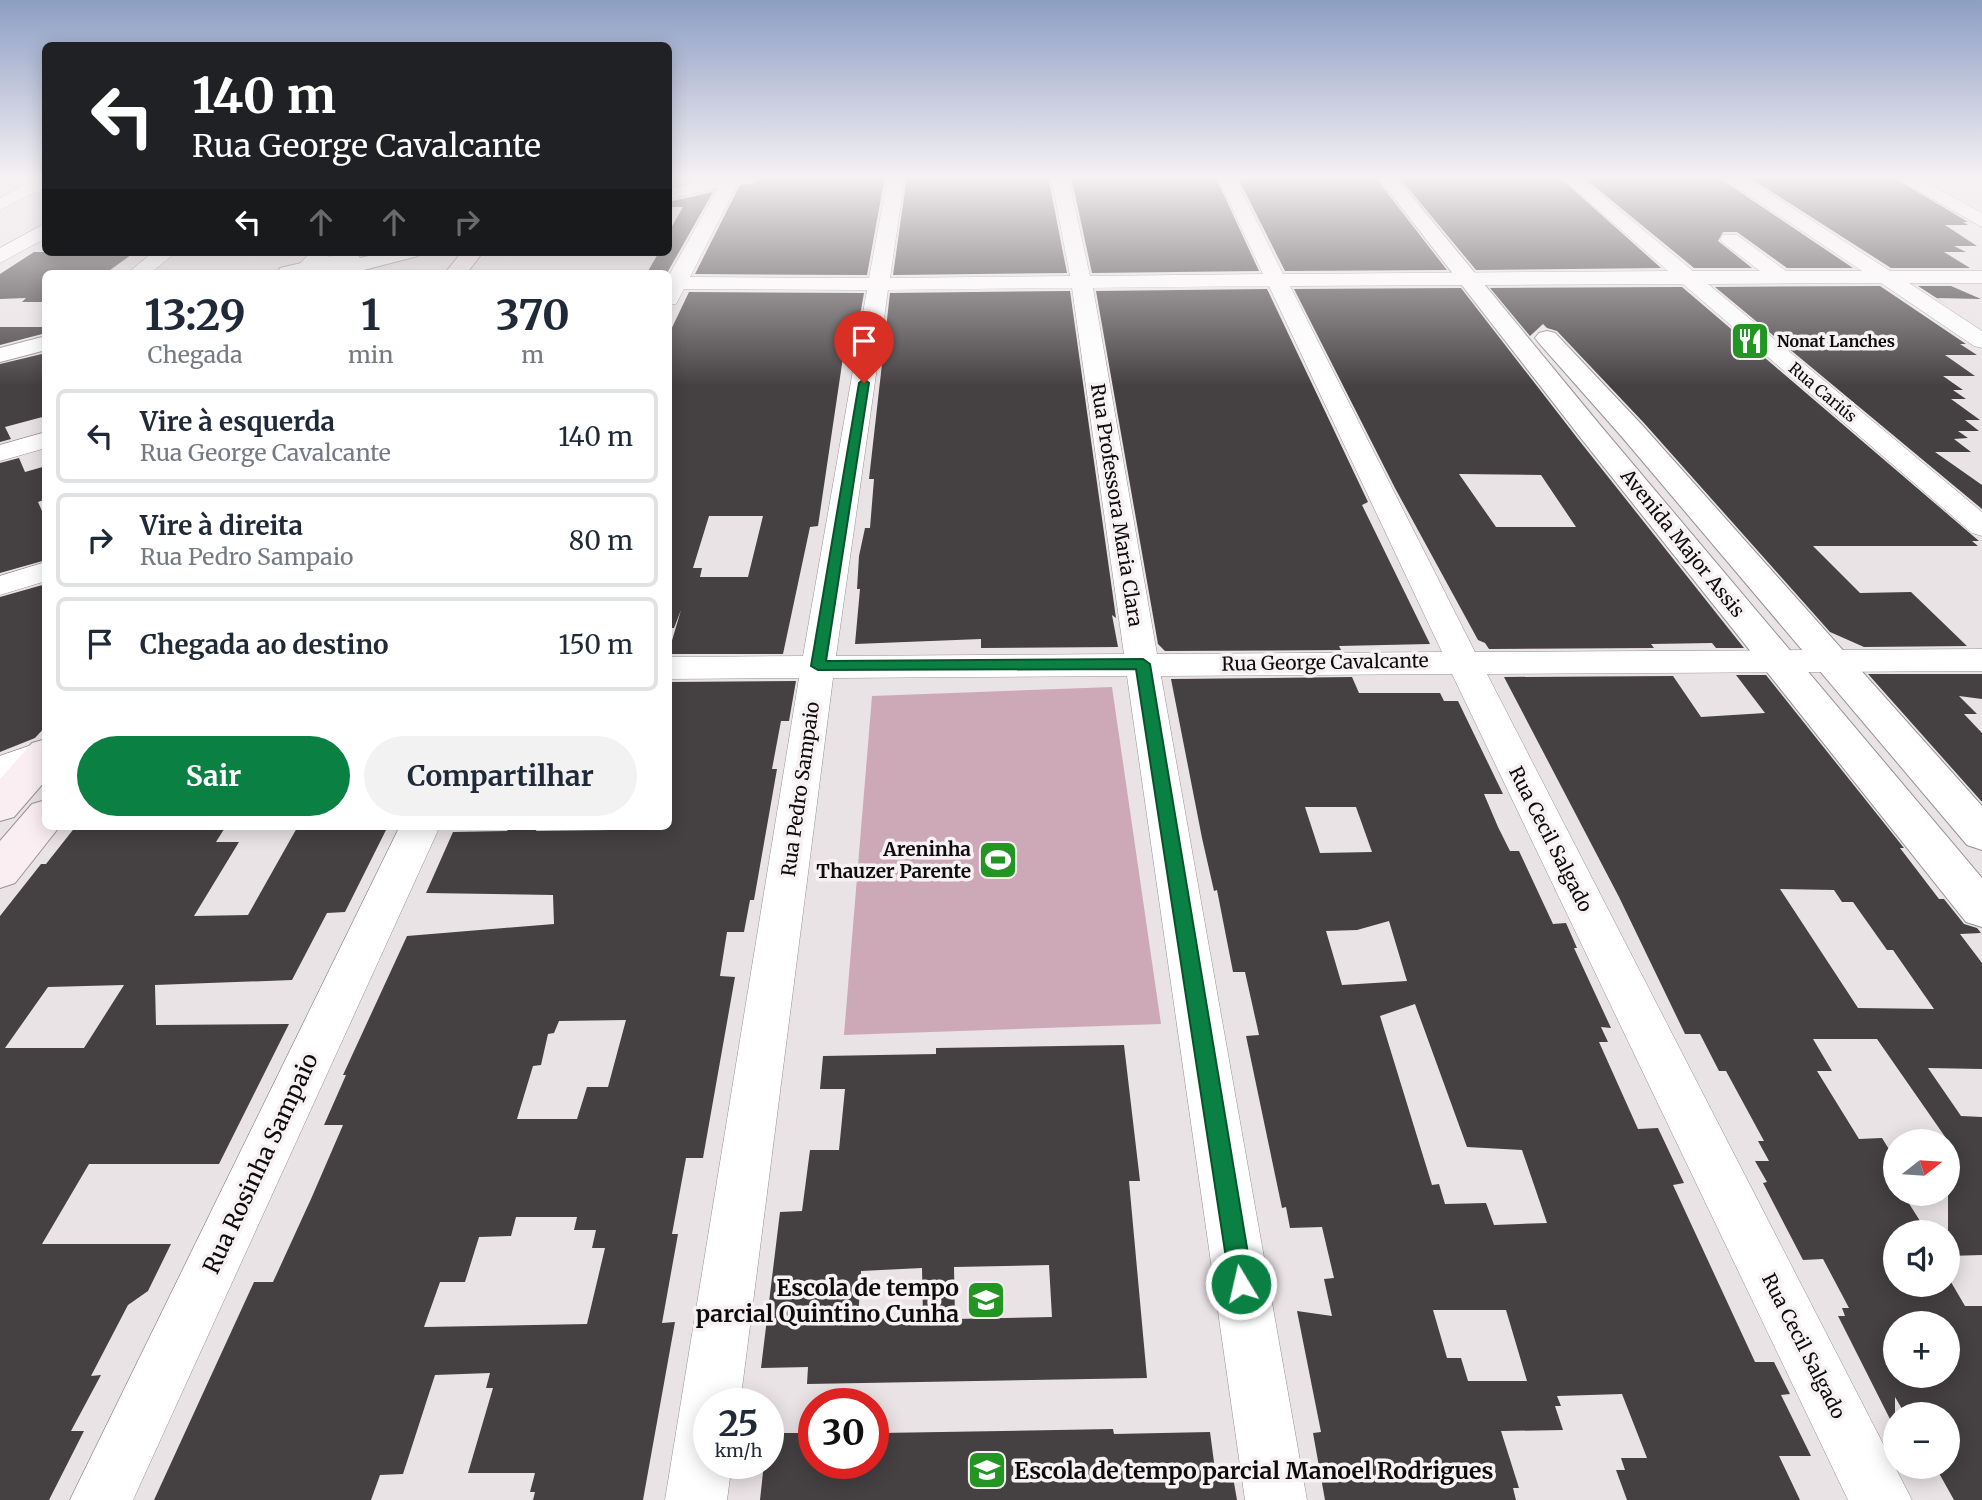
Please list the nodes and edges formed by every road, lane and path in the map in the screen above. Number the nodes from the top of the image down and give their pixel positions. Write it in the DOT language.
graph roads {
  1 [pos="18,246"];
  2 [pos="696,246"];
  3 [pos="886,246"];
  4 [pos="1074,246"];
  5 [pos="1260,246"];
  6 [pos="1451,246"];
  7 [pos="1456,246"];
  8 [pos="1651,246"];
  9 [pos="1739,246"];
  10 [pos="1838,246"];
  11 [pos="161,256"];
  12 [pos="317,256"];
  13 [pos="356,256"];
  14 [pos="395,256"];
  15 [pos="470,256"];
  16 [pos="494,256"];
  17 [pos="0,257"];
  18 [pos="142,270"];
  19 [pos="297,270"];
  20 [pos="300,270"];
  21 [pos="338,270"];
  22 [pos="458,270"];
  23 [pos="483,270"];
  24 [pos="1982,277"];
  25 [pos="1480,278"];
  26 [pos="1782,278"];
  27 [pos="1887,278"];
  28 [pos="1690,279"];
  29 [pos="1081,281"];
  30 [pos="1278,281"];
  31 [pos="880,284"];
  32 [pos="672,286"];
  33 [pos="672,288"];
  34 [pos="42,335"];
  35 [pos="1982,341"];
  36 [pos="0,345"];
  37 [pos="42,345"];
  38 [pos="0,355"];
  39 [pos="1590,431"];
  40 [pos="1632,431"];
  41 [pos="42,441"];
  42 [pos="0,453"];
  43 [pos="1982,527"];
  44 [pos="42,572"];
  45 [pos="0,586"];
  46 [pos="1982,660"];
  47 [pos="1462,661"];
  48 [pos="1779,661"];
  49 [pos="1833,661"];
  50 [pos="1143,664"];
  51 [pos="818,666"];
  52 [pos="672,668"];
  53 [pos="42,754"];
  54 [pos="42,757"];
  55 [pos="0,771"];
  56 [pos="0,806"];
  57 [pos="42,820"];
  58 [pos="418,830"];
  59 [pos="1982,834"];
  60 [pos="0,871"];
  61 [pos="1982,909"];
  62 [pos="712,1388"];
  63 [pos="699,1479"];
  64 [pos="101,1500"];
  65 [pos="696,1500"];
  66 [pos="1276,1500"];
  67 [pos="1881,1500"];
  1 -- 17 [label="street"];
  2 -- 32 [label="street"];
  3 -- 31 [label="street, Rua Pedro Sampaio"];
  4 -- 29 [label="street, Rua Professora Maria Clara"];
  5 -- 30 [label="street, Rua Cecil Salgado"];
  6 -- 25 [label="street, Avenida Major Assis"];
  7 -- 25 [label="street, Avenida Major Assis"];
  8 -- 28 [label="street, Rua Cariús"];
  9 -- 26 [label="street"];
  10 -- 27 [label="street"];
  11 -- 18 [label="street"];
  12 -- 19 [label="street"];
  13 -- 20 [label="street"];
  14 -- 21 [label="street"];
  15 -- 22 [label="main road"];
  16 -- 23 [label="main road"];
  24 -- 27 [label="street"];
  25 -- 28 [label="street"];
  25 -- 30 [label="street"];
  25 -- 39 [label="street, Avenida Major Assis"];
  25 -- 40 [label="street, Avenida Major Assis"];
  26 -- 27 [label="street"];
  26 -- 28 [label="street"];
  27 -- 35 [label="street"];
  28 -- 43 [label="street, Rua Cariús"];
  29 -- 30 [label="street"];
  29 -- 31 [label="street"];
  29 -- 50 [label="street, Rua Professora Maria Clara"];
  30 -- 47 [label="street, Rua Cecil Salgado"];
  31 -- 33 [label="street"];
  31 -- 51 [label="street, Rua Pedro Sampaio"];
  34 -- 36 [label="street"];
  37 -- 38 [label="street"];
  39 -- 40 [label="street"];
  39 -- 48 [label="street, Avenida Major Assis"];
  40 -- 49 [label="street, Avenida Major Assis"];
  41 -- 42 [label="street"];
  44 -- 45 [label="street"];
  46 -- 49 [label="street, Rua George Cavalcante"];
  47 -- 48 [label="street, Rua George Cavalcante"];
  47 -- 50 [label="street, Rua George Cavalcante"];
  47 -- 67 [label="street, Rua Cecil Salgado"];
  48 -- 49 [label="street, Rua George Cavalcante"];
  48 -- 61 [label="street, Avenida Major Assis"];
  49 -- 59 [label="street, Avenida Major Assis"];
  50 -- 51 [label="street, Rua George Cavalcante"];
  50 -- 66 [label="street, Rua Professora Maria Clara"];
  51 -- 52 [label="street, Rua George Cavalcante"];
  51 -- 62 [label="street, Rua Pedro Sampaio"];
  53 -- 55 [label="street"];
  54 -- 56 [label="main road"];
  57 -- 60 [label="main road"];
  58 -- 64 [label="street, Rua Rosinha Sampaio"];
  63 -- 65 [label="street"];
}
